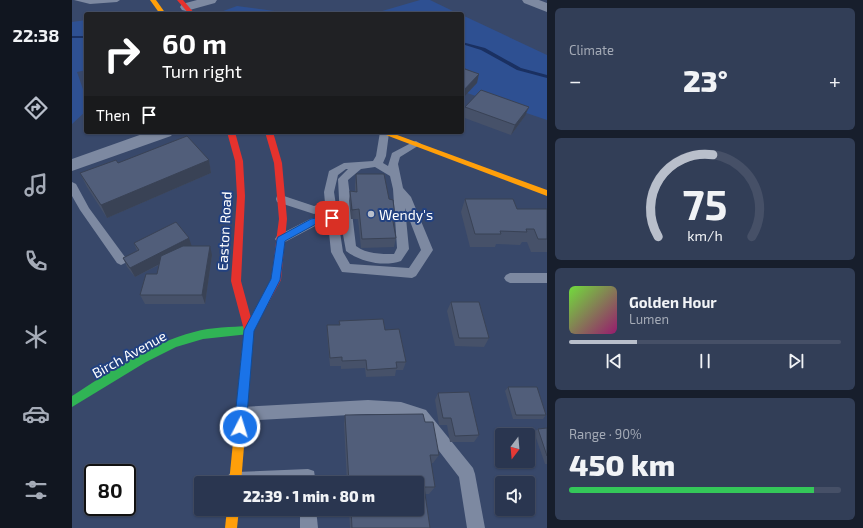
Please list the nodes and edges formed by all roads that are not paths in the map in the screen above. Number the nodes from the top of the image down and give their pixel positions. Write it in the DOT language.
graph roads {
  1 [pos="77,0"];
  2 [pos="117,0"];
  3 [pos="153,0"];
  4 [pos="212,0"];
  5 [pos="528,0"];
  6 [pos="186,7"];
  7 [pos="547,8"];
  8 [pos="162,12"];
  9 [pos="159,134"];
  10 [pos="232,134"];
  11 [pos="270,134"];
  12 [pos="383,134"];
  13 [pos="388,134"];
  14 [pos="416,144"];
  15 [pos="377,164"];
  16 [pos="72,165"];
  17 [pos="358,166"];
  18 [pos="394,174"];
  19 [pos="72,186"];
  20 [pos="398,189"];
  21 [pos="547,193"];
  22 [pos="282,199"];
  23 [pos="330,205"];
  24 [pos="332,218"];
  25 [pos="281,239"];
  26 [pos="121,260"];
  27 [pos="510,278"];
  28 [pos="547,278"];
  29 [pos="249,330"];
  30 [pos="72,402"];
  31 [pos="241,414"];
  32 [pos="235,476"];
  33 [pos="232,516"];
  34 [pos="308,516"];
  35 [pos="231,528"];
  36 [pos="309,528"];
  37 [pos="476,528"];
  1 -- 2 [label="lane"];
  3 -- 8 [label="main road"];
  4 -- 6 [label="street"];
  5 -- 7 [label="street"];
  9 -- 16 [label="street"];
  10 -- 29 [label="main road, Easton Road"];
  11 -- 22 [label="main road, Easton Road"];
  12 -- 15 [label="lane"];
  13 -- 14 [label="main road"];
  14 -- 18 [label="lane"];
  14 -- 21 [label="main road"];
  15 -- 17 [label="lane"];
  15 -- 18 [label="lane"];
  17 -- 20 [label="lane"];
  17 -- 23 [label="lane"];
  18 -- 20 [label="lane"];
  19 -- 26 [label="lane"];
  20 -- 24 [label="lane"];
  22 -- 23 [label="lane"];
  22 -- 25 [label="main road, Easton Road"];
  23 -- 24 [label="lane"];
  24 -- 25 [label="lane"];
  25 -- 29 [label="main road, Easton Road"];
  27 -- 28 [label="lane"];
  29 -- 30 [label="main road, Birch Avenue"];
  29 -- 31 [label="main road, Easton Road"];
  31 -- 32 [label="main road, Easton Road"];
  31 -- 37 [label="lane"];
  33 -- 35 [label="main road"];
  34 -- 36 [label="lane"];
}
